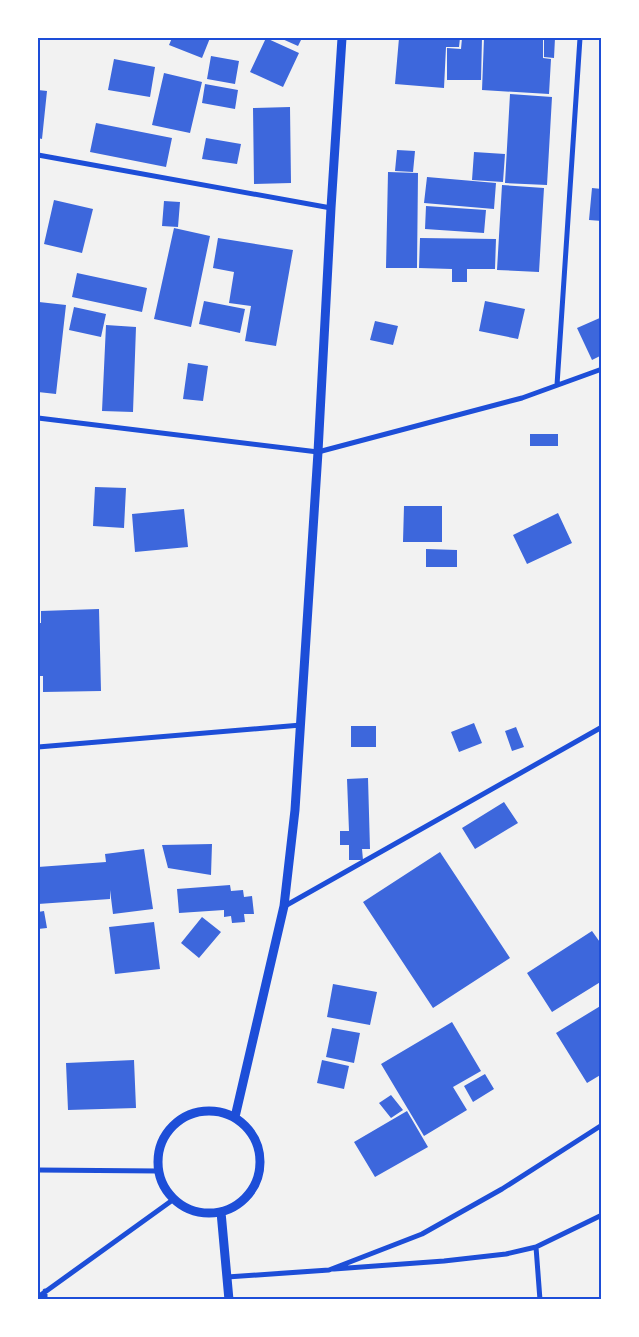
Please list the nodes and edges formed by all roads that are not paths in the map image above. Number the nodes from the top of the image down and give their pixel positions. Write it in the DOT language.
graph roads {
  1 [pos="342,38"];
  2 [pos="580,38"];
  3 [pos="38,155"];
  4 [pos="331,208"];
  5 [pos="602,369"];
  6 [pos="557,385"];
  7 [pos="38,418"];
  8 [pos="318,452"];
  9 [pos="302,724"];
  10 [pos="602,728"];
  11 [pos="38,747"];
  12 [pos="284,906"];
  13 [pos="234,1117"];
  14 [pos="602,1125"];
  15 [pos="38,1170"];
  16 [pos="158,1171"];
  17 [pos="174,1200"];
  18 [pos="221,1212"];
  19 [pos="602,1215"];
  20 [pos="536,1247"];
  21 [pos="329,1270"];
  22 [pos="227,1277"];
  23 [pos="45,1292"];
  24 [pos="38,1297"];
  25 [pos="45,1300"];
  26 [pos="229,1300"];
  27 [pos="540,1300"];
  1 -- 4 [label="street"];
  2 -- 6 [label="street"];
  3 -- 4 [label="street"];
  4 -- 8 [label="street"];
  5 -- 6 [label="street"];
  6 -- 8 [label="street"];
  7 -- 8 [label="street"];
  8 -- 9 [label="street"];
  9 -- 11 [label="street"];
  9 -- 12 [label="street"];
  10 -- 12 [label="street"];
  12 -- 13 [label="street"];
  13 -- 16 [label="street"];
  13 -- 18 [label="street"];
  14 -- 21 [label="street"];
  15 -- 16 [label="street"];
  16 -- 17 [label="street"];
  17 -- 18 [label="street"];
  17 -- 23 [label="street"];
  18 -- 22 [label="street"];
  19 -- 20 [label="street"];
  20 -- 21 [label="street"];
  20 -- 27 [label="street"];
  21 -- 22 [label="street"];
  22 -- 26 [label="street"];
  23 -- 24 [label="street"];
  23 -- 25 [label="street"];
}
